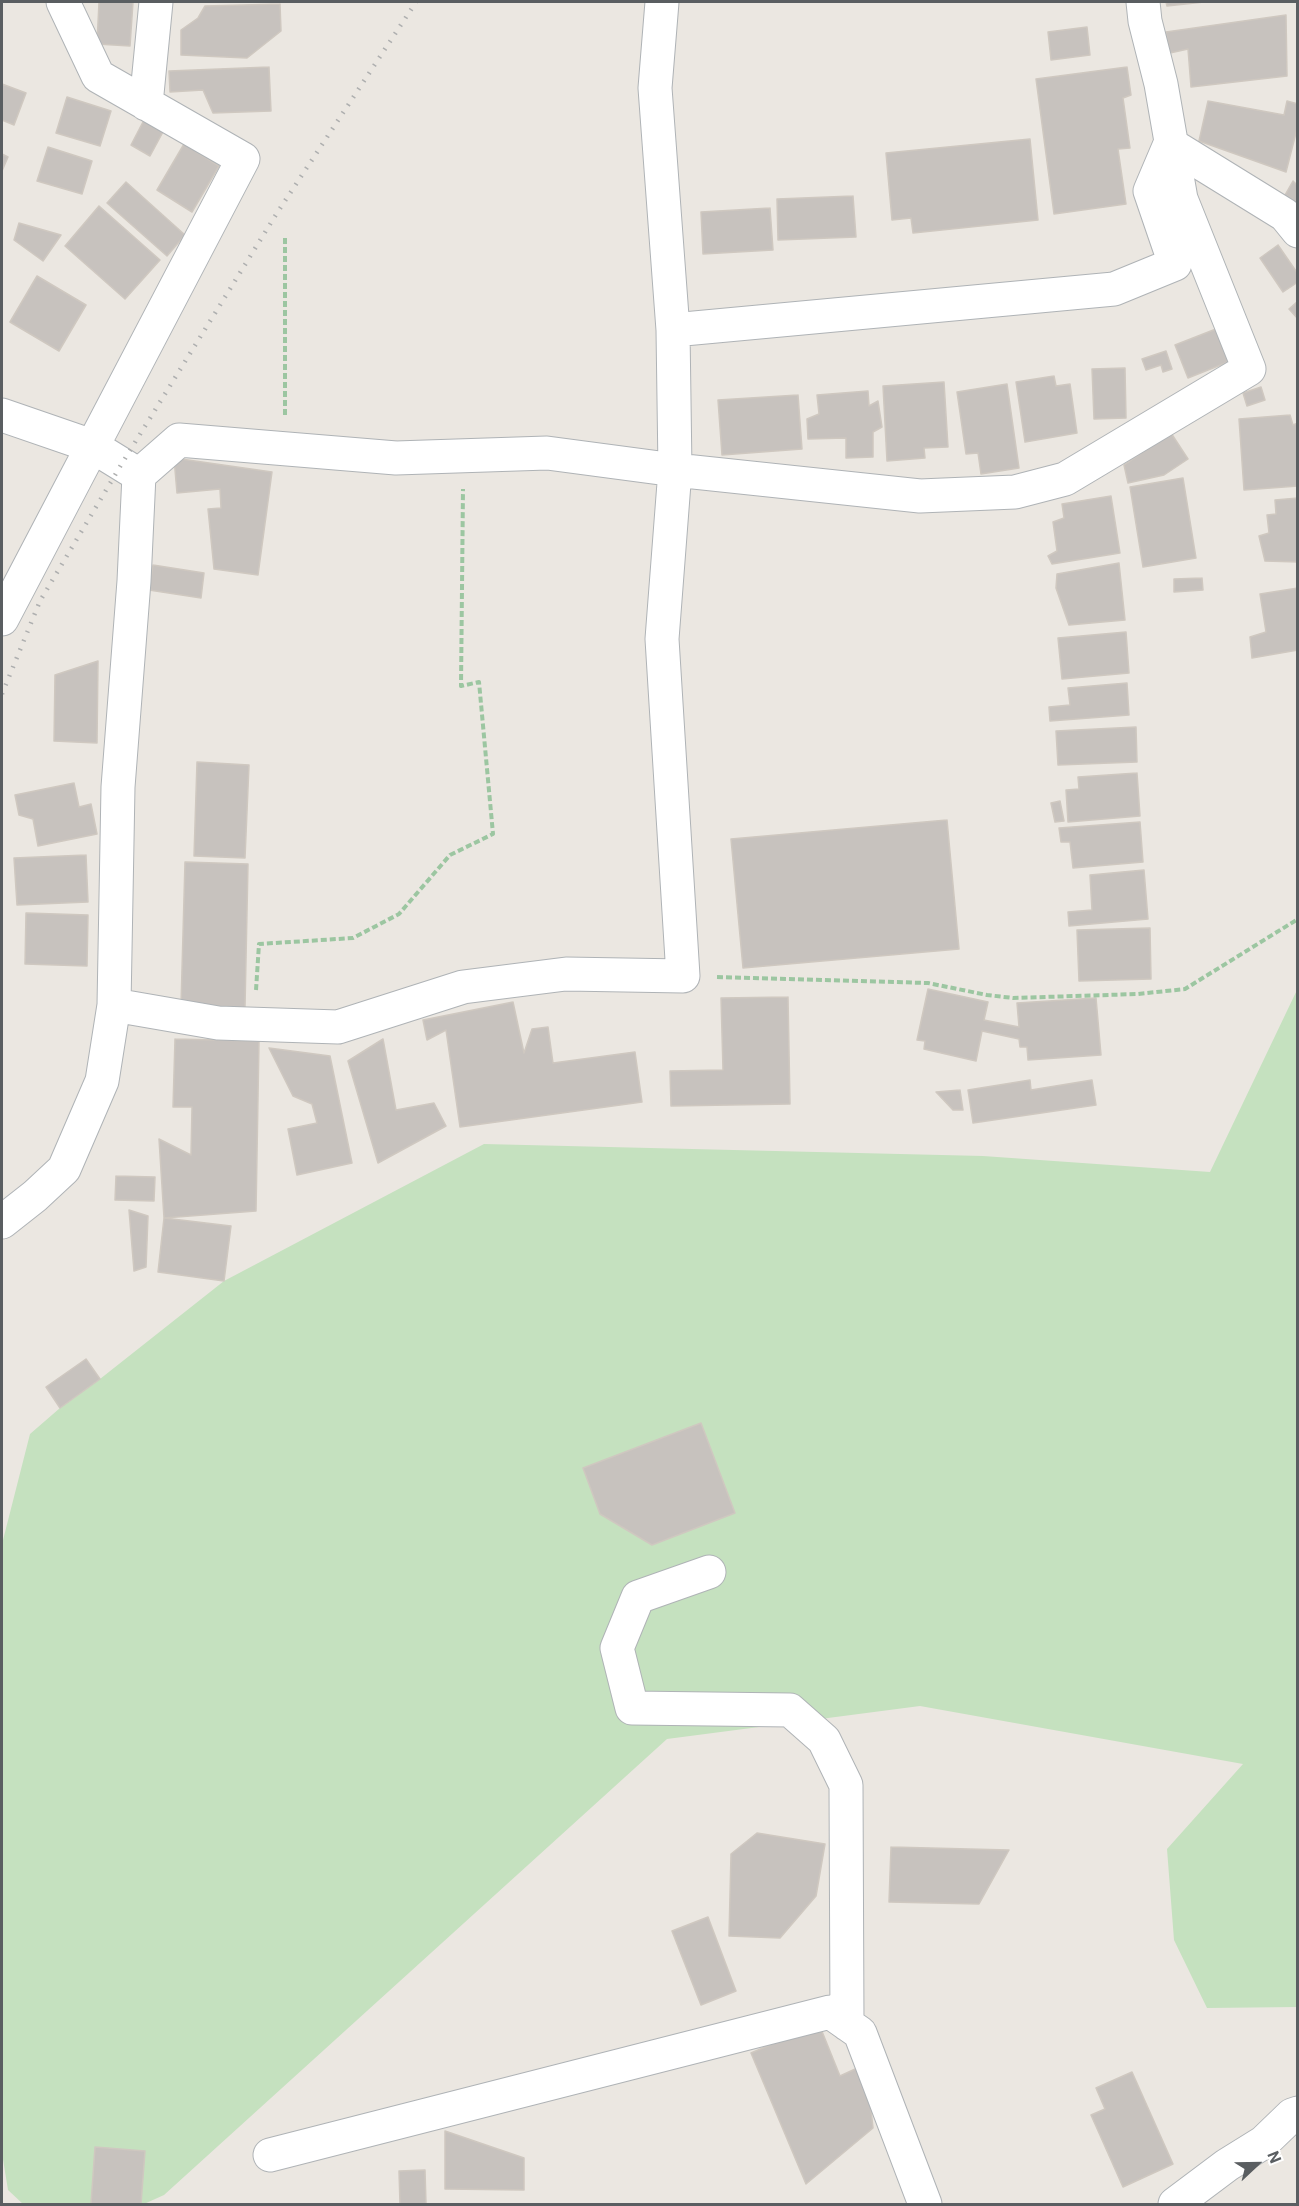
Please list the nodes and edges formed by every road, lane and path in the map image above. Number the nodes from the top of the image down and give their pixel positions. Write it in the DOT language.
graph roads {
  1 [pos="63,2"];
  2 [pos="156,2"];
  3 [pos="662,2"];
  4 [pos="1143,2"];
  5 [pos="146,104"];
  6 [pos="1170,144"];
  7 [pos="1298,231"];
  8 [pos="285,236"];
  9 [pos="673,330"];
  10 [pos="2,415"];
  11 [pos="92,446"];
  12 [pos="285,448"];
  13 [pos="463,456"];
  14 [pos="675,470"];
  15 [pos="139,475"];
  16 [pos="2,619"];
  17 [pos="1298,919"];
  18 [pos="683,976"];
  19 [pos="114,1005"];
  20 [pos="254,1024"];
  21 [pos="2,1222"];
  22 [pos="709,1572"];
  23 [pos="847,2024"];
  24 [pos="1298,2113"];
  25 [pos="270,2155"];
  26 [pos="925,2205"];
  27 [pos="1175,2205"];
  1 -- 5 [label="street"];
  2 -- 5 [label="street"];
  3 -- 9 [label="street"];
  4 -- 6 [label="street"];
  5 -- 11 [label="street"];
  6 -- 7 [label="street"];
  6 -- 9 [label="street"];
  6 -- 14 [label="street"];
  8 -- 12 [label="path"];
  9 -- 14 [label="street"];
  10 -- 11 [label="street"];
  11 -- 15 [label="street"];
  11 -- 16 [label="street"];
  12 -- 13 [label="street"];
  12 -- 15 [label="street"];
  13 -- 14 [label="street"];
  13 -- 20 [label="path"];
  14 -- 18 [label="street"];
  15 -- 19 [label="street"];
  17 -- 18 [label="path"];
  18 -- 20 [label="street"];
  19 -- 20 [label="street"];
  19 -- 21 [label="street"];
  22 -- 23 [label="street"];
  23 -- 25 [label="street"];
  23 -- 26 [label="street"];
  24 -- 27 [label="street"];
}
